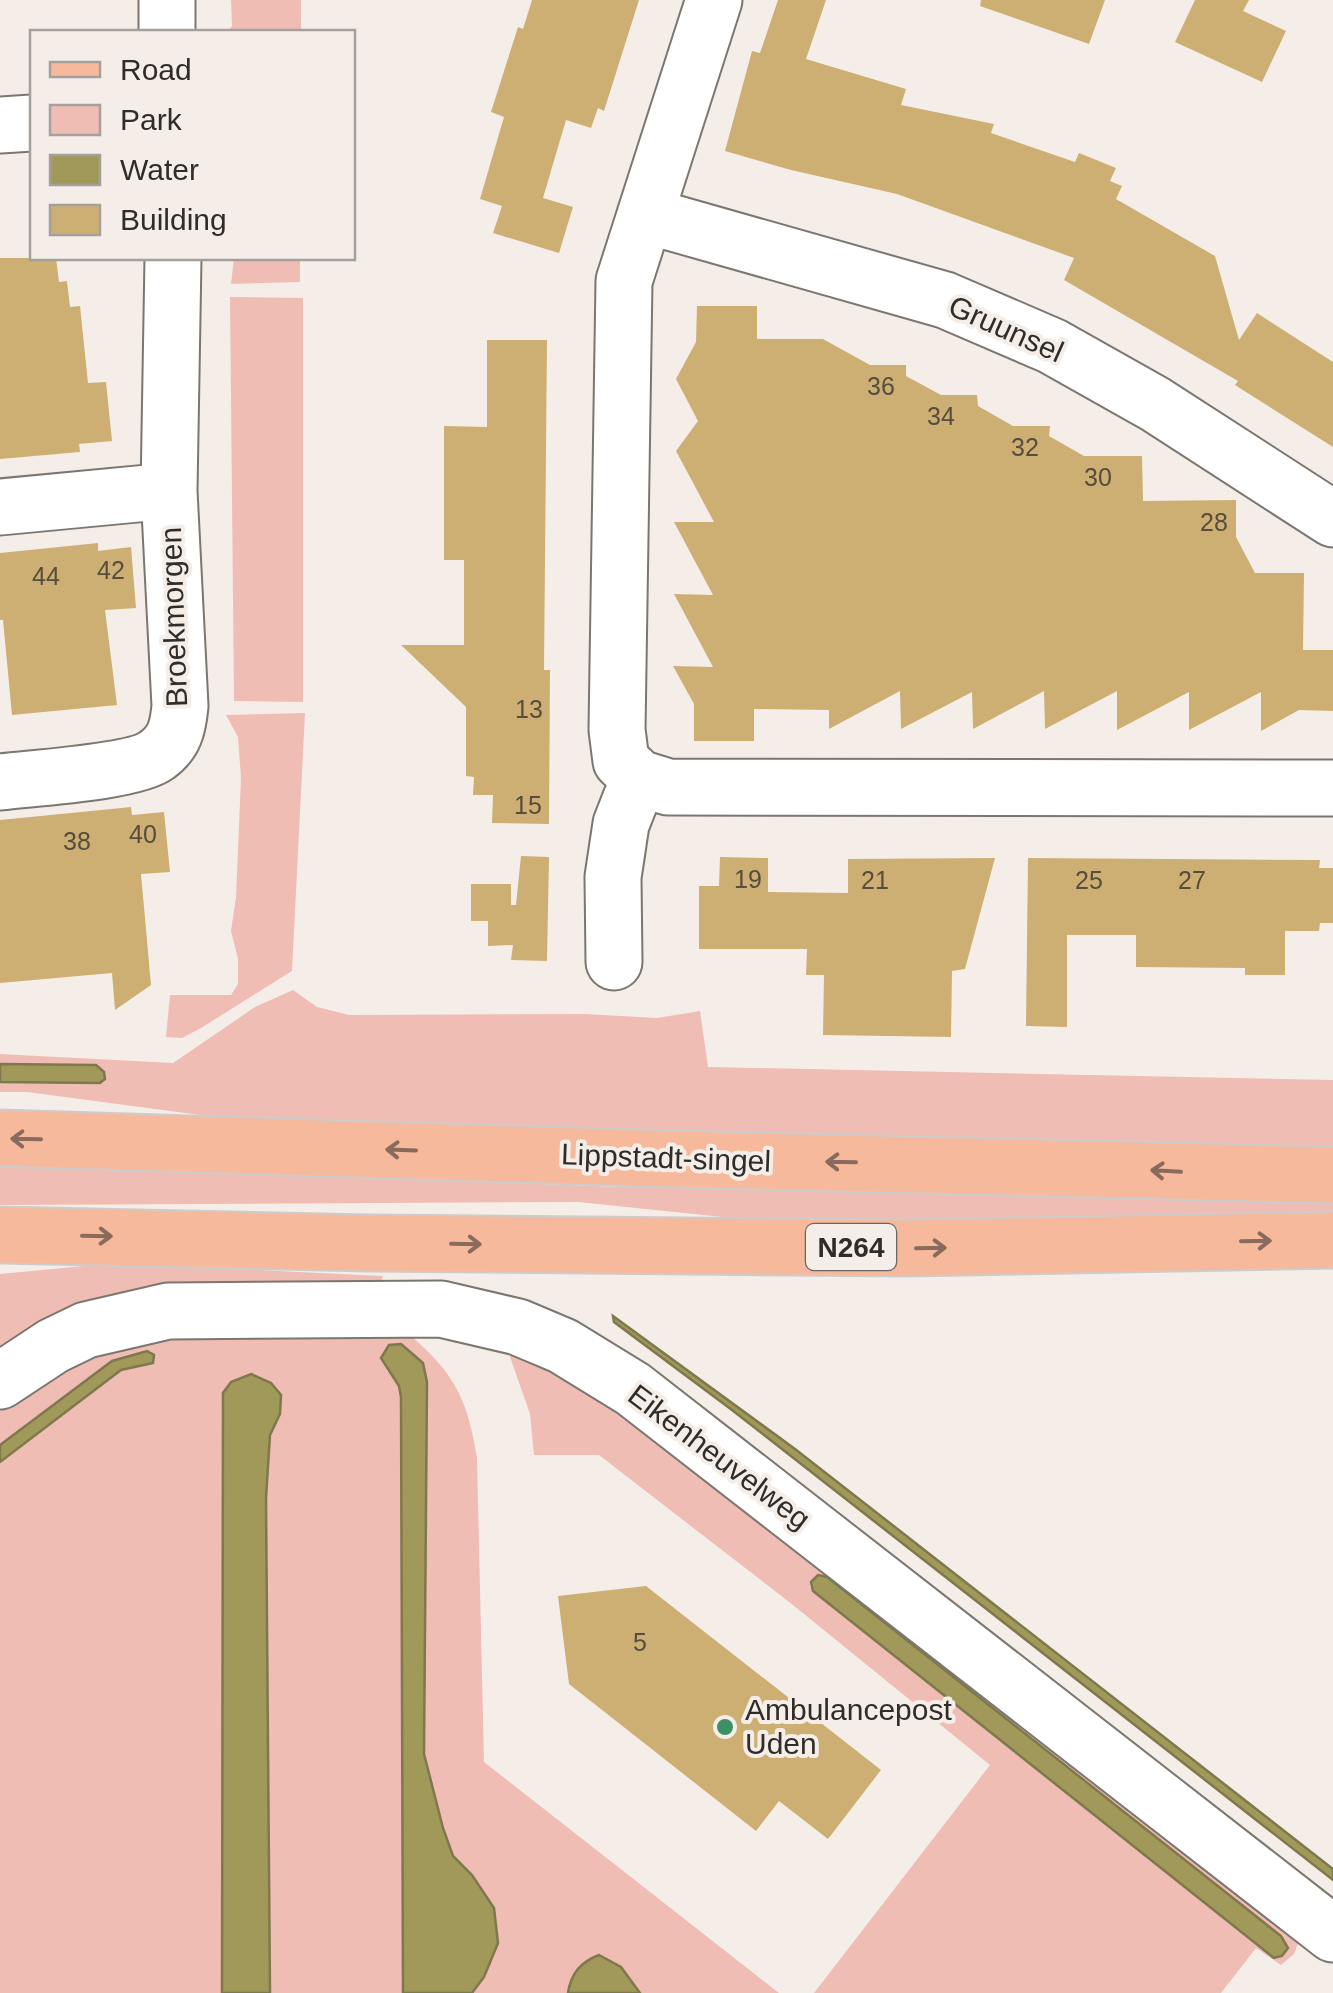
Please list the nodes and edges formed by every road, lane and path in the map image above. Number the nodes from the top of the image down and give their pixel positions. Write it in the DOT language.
graph roads {
  1 [pos="167,0"];
  2 [pos="714,0"];
  3 [pos="167,30"];
  4 [pos="30,123"];
  5 [pos="0,125"];
  6 [pos="645,215"];
  7 [pos="173,260"];
  8 [pos="170,491"];
  9 [pos="0,507"];
  10 [pos="1333,519"];
  11 [pos="639,778"];
  12 [pos="0,782"];
  13 [pos="1333,788"];
  14 [pos="614,962"];
  15 [pos="0,1138"];
  16 [pos="1333,1175"];
  17 [pos="0,1235"];
  18 [pos="1333,1240"];
  19 [pos="0,1380"];
  20 [pos="1333,1934"];
  1 -- 3 [label="street"];
  2 -- 6 [label="street"];
  4 -- 5 [label="street"];
  6 -- 10 [label="street, Gruunsel"];
  6 -- 11 [label="street"];
  7 -- 8 [label="street, Broekmorgen"];
  8 -- 9 [label="street, Broekmorgen"];
  8 -- 12 [label="street, Broekmorgen"];
  11 -- 13 [label="street"];
  11 -- 14 [label="street"];
  16 -- 15 [label="main road, Lippstadt-singel, one-way"];
  17 -- 18 [label="main road, N264, one-way"];
  19 -- 20 [label="street, Eikenheuvelweg"];
}
